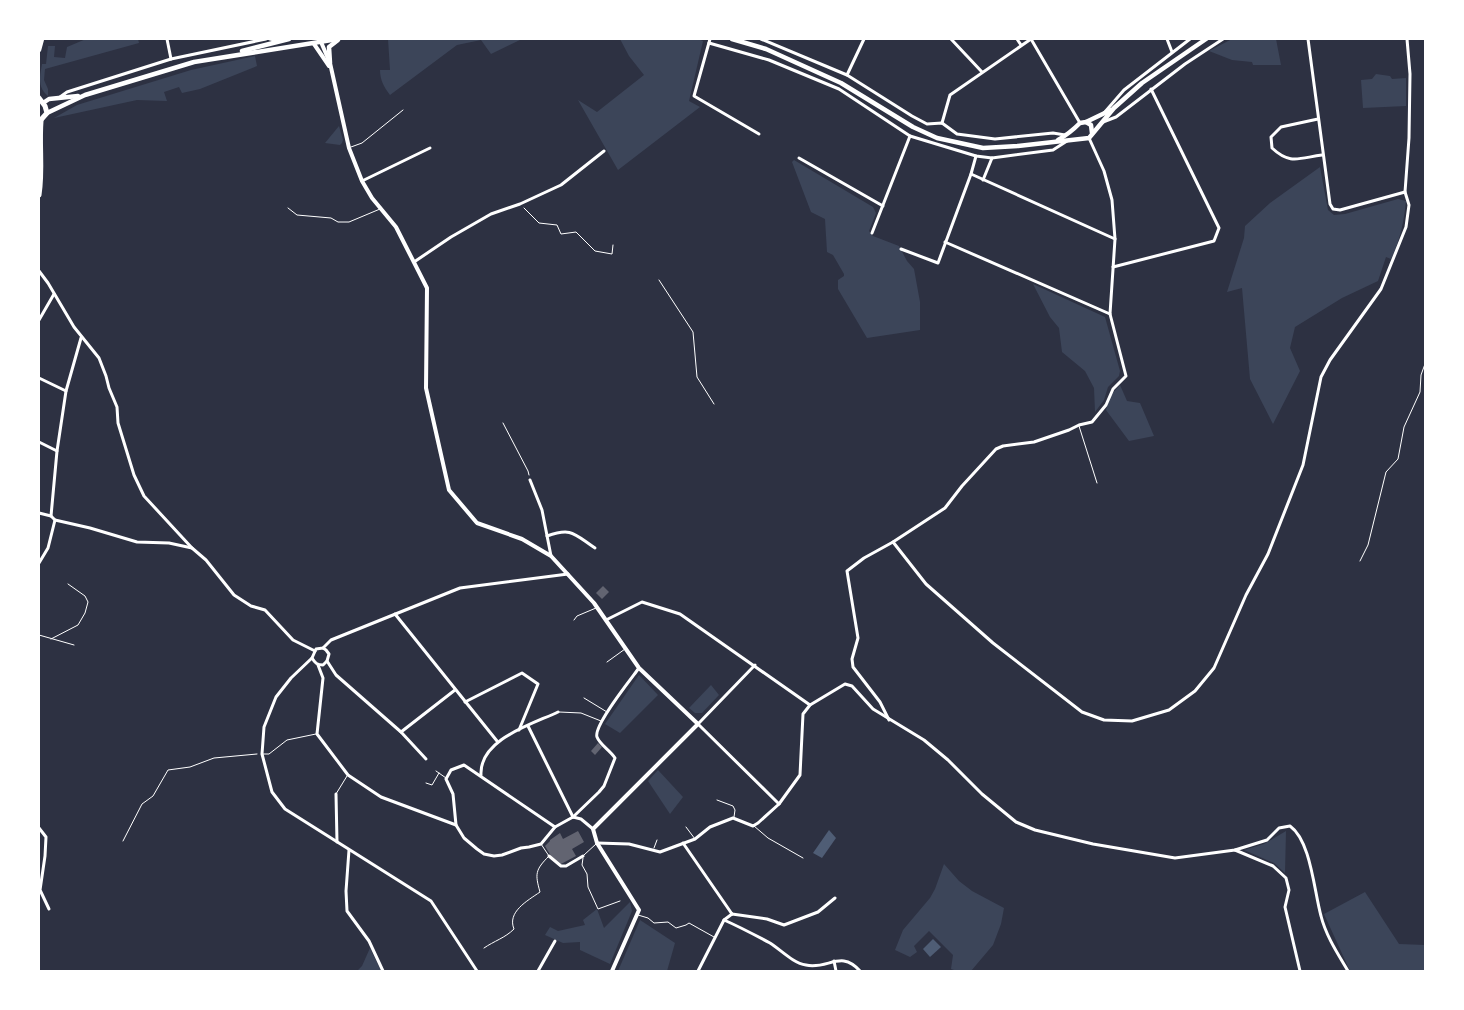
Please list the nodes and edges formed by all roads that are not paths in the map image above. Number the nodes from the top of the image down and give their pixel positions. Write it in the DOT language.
graph roads {
  1 [pos="42,39"];
  2 [pos="167,39"];
  3 [pos="266,39"];
  4 [pos="270,39"];
  5 [pos="289,39"];
  6 [pos="301,39"];
  7 [pos="338,39"];
  8 [pos="732,39"];
  9 [pos="761,39"];
  10 [pos="864,39"];
  11 [pos="951,39"];
  12 [pos="1017,39"];
  13 [pos="1031,39"];
  14 [pos="1167,39"];
  15 [pos="1190,39"];
  16 [pos="1206,39"];
  17 [pos="1223,39"];
  18 [pos="1308,39"];
  19 [pos="1407,39"];
  20 [pos="281,41"];
  21 [pos="318,41"];
  22 [pos="709,41"];
  23 [pos="304,44"];
  24 [pos="1021,45"];
  25 [pos="39,50"];
  26 [pos="1172,52"];
  27 [pos="219,58"];
  28 [pos="171,59"];
  29 [pos="330,65"];
  30 [pos="982,72"];
  31 [pos="847,75"];
  32 [pos="1151,89"];
  33 [pos="85,95"];
  34 [pos="58,98"];
  35 [pos="41,100"];
  36 [pos="1114,108"];
  37 [pos="404,110"];
  38 [pos="47,113"];
  39 [pos="1104,113"];
  40 [pos="1318,119"];
  41 [pos="40,121"];
  42 [pos="1086,122"];
  43 [pos="942,123"];
  44 [pos="1080,123"];
  45 [pos="1101,123"];
  46 [pos="1076,128"];
  47 [pos="1092,133"];
  48 [pos="759,134"];
  49 [pos="910,136"];
  50 [pos="1068,138"];
  51 [pos="1080,138"];
  52 [pos="1089,138"];
  53 [pos="349,148"];
  54 [pos="430,148"];
  55 [pos="604,151"];
  56 [pos="1322,155"];
  57 [pos="976,156"];
  58 [pos="799,158"];
  59 [pos="992,158"];
  60 [pos="971,174"];
  61 [pos="984,180"];
  62 [pos="362,181"];
  63 [pos="1405,192"];
  64 [pos="39,195"];
  65 [pos="883,206"];
  66 [pos="288,208"];
  67 [pos="381,209"];
  68 [pos="872,233"];
  69 [pos="1115,239"];
  70 [pos="945,242"];
  71 [pos="901,249"];
  72 [pos="414,262"];
  73 [pos="1113,267"];
  74 [pos="39,270"];
  75 [pos="54,294"];
  76 [pos="1110,314"];
  77 [pos="39,320"];
  78 [pos="82,337"];
  79 [pos="39,378"];
  80 [pos="66,391"];
  81 [pos="1079,425"];
  82 [pos="39,442"];
  83 [pos="57,451"];
  84 [pos="530,480"];
  85 [pos="1097,483"];
  86 [pos="39,513"];
  87 [pos="51,516"];
  88 [pos="55,520"];
  89 [pos="547,536"];
  90 [pos="893,542"];
  91 [pos="192,548"];
  92 [pos="595,548"];
  93 [pos="551,556"];
  94 [pos="39,563"];
  95 [pos="568,574"];
  96 [pos="598,608"];
  97 [pos="395,614"];
  98 [pos="574,620"];
  99 [pos="606,620"];
  100 [pos="322,648"];
  101 [pos="625,648"];
  102 [pos="314,651"];
  103 [pos="312,658"];
  104 [pos="327,661"];
  105 [pos="607,662"];
  106 [pos="318,665"];
  107 [pos="755,665"];
  108 [pos="639,668"];
  109 [pos="455,690"];
  110 [pos="584,698"];
  111 [pos="465,702"];
  112 [pos="810,705"];
  113 [pos="558,712"];
  114 [pos="607,712"];
  115 [pos="889,720"];
  116 [pos="601,721"];
  117 [pos="698,724"];
  118 [pos="528,726"];
  119 [pos="519,730"];
  120 [pos="401,732"];
  121 [pos="317,734"];
  122 [pos="498,741"];
  123 [pos="262,754"];
  124 [pos="426,759"];
  125 [pos="436,771"];
  126 [pos="439,773"];
  127 [pos="348,775"];
  128 [pos="481,775"];
  129 [pos="446,779"];
  130 [pos="426,783"];
  131 [pos="336,794"];
  132 [pos="717,800"];
  133 [pos="779,804"];
  134 [pos="573,817"];
  135 [pos="733,818"];
  136 [pos="456,825"];
  137 [pos="753,826"];
  138 [pos="686,827"];
  139 [pos="39,828"];
  140 [pos="555,828"];
  141 [pos="594,828"];
  142 [pos="695,839"];
  143 [pos="657,840"];
  144 [pos="337,842"];
  145 [pos="597,843"];
  146 [pos="683,843"];
  147 [pos="541,844"];
  148 [pos="349,850"];
  149 [pos="1235,850"];
  150 [pos="653,851"];
  151 [pos="549,856"];
  152 [pos="583,856"];
  153 [pos="803,858"];
  154 [pos="835,898"];
  155 [pos="620,901"];
  156 [pos="49,909"];
  157 [pos="637,914"];
  158 [pos="732,914"];
  159 [pos="724,920"];
  160 [pos="714,938"];
  161 [pos="555,941"];
  162 [pos="484,948"];
  163 [pos="834,962"];
  164 [pos="383,971"];
  165 [pos="477,971"];
  166 [pos="538,971"];
  167 [pos="612,971"];
  168 [pos="698,971"];
  169 [pos="836,971"];
  170 [pos="860,971"];
  171 [pos="1300,971"];
  172 [pos="1348,971"];
  1 -- 25 [label="main road"];
  2 -- 28 [label="street"];
  3 -- 28 [label="street"];
  4 -- 20 [label="street"];
  5 -- 20 [label="main road"];
  6 -- 23 [label="main road"];
  7 -- 21 [label="main road"];
  7 -- 29 [label="main road"];
  8 -- 50 [label="main road"];
  9 -- 31 [label="street"];
  10 -- 31 [label="street"];
  11 -- 30 [label="street"];
  12 -- 24 [label="street"];
  13 -- 24 [label="street"];
  13 -- 44 [label="street"];
  14 -- 26 [label="street"];
  15 -- 26 [label="street"];
  16 -- 36 [label="main road"];
  17 -- 32 [label="street"];
  18 -- 40 [label="street"];
  19 -- 63 [label="street"];
  20 -- 27 [label="main road"];
  21 -- 23 [label="main road"];
  21 -- 29 [label="street"];
  21 -- 29 [label="street"];
  22 -- 48 [label="street"];
  22 -- 49 [label="street"];
  23 -- 27 [label="main road"];
  24 -- 30 [label="street"];
  26 -- 39 [label="street"];
  27 -- 33 [label="main road"];
  28 -- 34 [label="street"];
  29 -- 53 [label="street"];
  30 -- 43 [label="street"];
  31 -- 43 [label="street"];
  32 -- 45 [label="street"];
  32 -- 73 [label="street"];
  33 -- 34 [label="main road"];
  33 -- 38 [label="main road"];
  34 -- 35 [label="main road"];
  35 -- 38 [label="highway"];
  36 -- 39 [label="main road"];
  36 -- 45 [label="main road"];
  37 -- 53 [label="lane"];
  38 -- 41 [label="highway"];
  39 -- 42 [label="main road"];
  40 -- 56 [label="street"];
  40 -- 56 [label="street"];
  41 -- 64 [label="highway"];
  42 -- 44 [label="main road"];
  42 -- 47 [label="main road"];
  43 -- 50 [label="street"];
  44 -- 46 [label="main road"];
  45 -- 47 [label="main road"];
  46 -- 50 [label="main road"];
  46 -- 51 [label="main road"];
  47 -- 52 [label="main road"];
  49 -- 57 [label="street"];
  49 -- 65 [label="street"];
  50 -- 51 [label="main road"];
  50 -- 59 [label="street"];
  51 -- 52 [label="main road"];
  52 -- 69 [label="street"];
  53 -- 62 [label="street"];
  54 -- 62 [label="street"];
  55 -- 72 [label="street"];
  56 -- 63 [label="street"];
  57 -- 59 [label="street"];
  57 -- 60 [label="street"];
  58 -- 65 [label="street"];
  59 -- 61 [label="street"];
  60 -- 61 [label="street"];
  60 -- 70 [label="street"];
  61 -- 69 [label="street"];
  62 -- 67 [label="street"];
  63 -- 90 [label="street"];
  65 -- 68 [label="street"];
  66 -- 67 [label="lane"];
  67 -- 72 [label="street"];
  69 -- 73 [label="street"];
  70 -- 71 [label="street"];
  70 -- 76 [label="street"];
  72 -- 93 [label="street"];
  73 -- 76 [label="street"];
  74 -- 75 [label="street"];
  75 -- 77 [label="street"];
  75 -- 78 [label="street"];
  76 -- 81 [label="street"];
  78 -- 80 [label="street"];
  78 -- 91 [label="street"];
  79 -- 80 [label="street"];
  80 -- 83 [label="street"];
  81 -- 85 [label="lane"];
  81 -- 90 [label="street"];
  82 -- 83 [label="street"];
  83 -- 87 [label="street"];
  84 -- 89 [label="street"];
  86 -- 87 [label="street"];
  87 -- 88 [label="street"];
  88 -- 91 [label="street"];
  88 -- 94 [label="street"];
  89 -- 92 [label="street"];
  89 -- 93 [label="street"];
  90 -- 115 [label="street"];
  91 -- 102 [label="street"];
  93 -- 95 [label="street"];
  95 -- 96 [label="street"];
  95 -- 97 [label="street"];
  96 -- 98 [label="lane"];
  96 -- 99 [label="street"];
  97 -- 100 [label="street"];
  97 -- 109 [label="street"];
  99 -- 101 [label="street"];
  99 -- 107 [label="street"];
  100 -- 102 [label="street"];
  100 -- 104 [label="street"];
  101 -- 105 [label="lane"];
  101 -- 108 [label="street"];
  102 -- 103 [label="street"];
  103 -- 106 [label="street"];
  103 -- 123 [label="street"];
  104 -- 106 [label="street"];
  104 -- 120 [label="street"];
  106 -- 121 [label="street"];
  107 -- 112 [label="street"];
  107 -- 117 [label="street"];
  108 -- 114 [label="street"];
  108 -- 117 [label="street"];
  109 -- 111 [label="street"];
  109 -- 120 [label="street"];
  110 -- 114 [label="lane"];
  111 -- 119 [label="street"];
  111 -- 122 [label="street"];
  112 -- 115 [label="street"];
  112 -- 133 [label="street"];
  113 -- 116 [label="lane"];
  113 -- 118 [label="street"];
  114 -- 116 [label="street"];
  115 -- 149 [label="street"];
  116 -- 134 [label="street"];
  117 -- 133 [label="street"];
  117 -- 141 [label="street"];
  118 -- 119 [label="street"];
  118 -- 134 [label="street"];
  119 -- 122 [label="street"];
  120 -- 124 [label="street"];
  121 -- 123 [label="lane"];
  121 -- 127 [label="street"];
  122 -- 128 [label="street"];
  123 -- 144 [label="street"];
  125 -- 126 [label="lane"];
  126 -- 129 [label="lane"];
  126 -- 130 [label="lane"];
  127 -- 131 [label="lane"];
  127 -- 136 [label="street"];
  128 -- 129 [label="street"];
  128 -- 140 [label="street"];
  129 -- 136 [label="street"];
  131 -- 144 [label="street"];
  132 -- 135 [label="lane"];
  133 -- 137 [label="street"];
  134 -- 140 [label="street"];
  134 -- 141 [label="street"];
  135 -- 137 [label="street"];
  135 -- 142 [label="street"];
  136 -- 147 [label="street"];
  137 -- 153 [label="lane"];
  138 -- 142 [label="lane"];
  139 -- 156 [label="street"];
  140 -- 147 [label="street"];
  141 -- 145 [label="street"];
  142 -- 146 [label="street"];
  143 -- 150 [label="lane"];
  144 -- 148 [label="street"];
  145 -- 150 [label="street"];
  145 -- 152 [label="lane"];
  145 -- 157 [label="street"];
  146 -- 150 [label="street"];
  146 -- 158 [label="street"];
  147 -- 151 [label="lane"];
  148 -- 164 [label="street"];
  148 -- 165 [label="street"];
  149 -- 171 [label="street"];
  149 -- 172 [label="street"];
  151 -- 152 [label="street"];
  151 -- 162 [label="lane"];
  152 -- 155 [label="lane"];
  154 -- 158 [label="street"];
  157 -- 160 [label="lane"];
  157 -- 167 [label="street"];
  158 -- 159 [label="street"];
  159 -- 160 [label="street"];
  159 -- 163 [label="street"];
  160 -- 168 [label="street"];
  161 -- 166 [label="street"];
  163 -- 169 [label="street"];
  163 -- 170 [label="street"];
}
